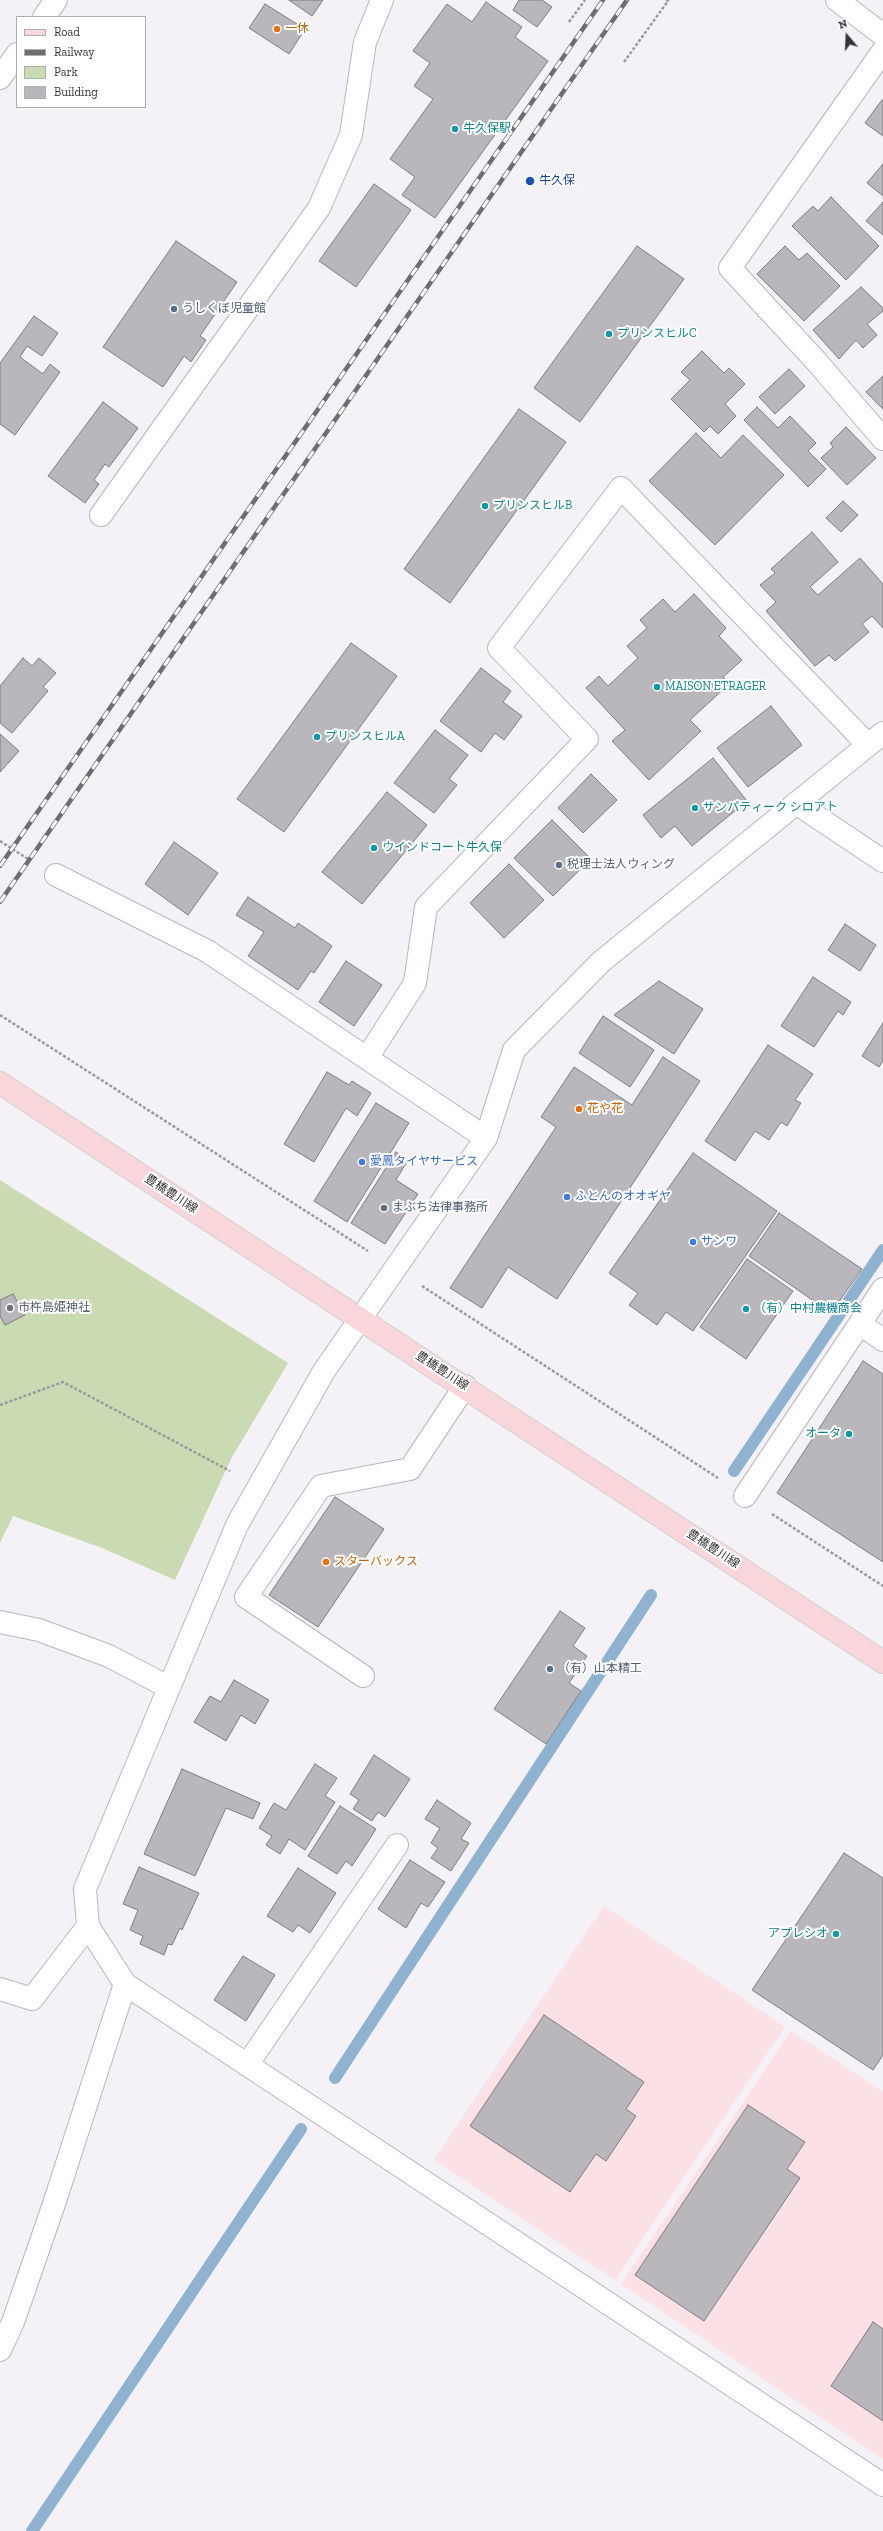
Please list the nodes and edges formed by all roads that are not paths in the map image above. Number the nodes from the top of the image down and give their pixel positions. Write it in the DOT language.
graph roads {
  1 [pos="56,0"];
  2 [pos="382,0"];
  3 [pos="837,0"];
  4 [pos="45,16"];
  5 [pos="883,34"];
  6 [pos="883,51"];
  7 [pos="16,55"];
  8 [pos="0,78"];
  9 [pos="883,439"];
  10 [pos="101,515"];
  11 [pos="876,739"];
  12 [pos="796,803"];
  13 [pos="883,862"];
  14 [pos="56,875"];
  15 [pos="367,1058"];
  16 [pos="0,1083"];
  17 [pos="486,1138"];
  18 [pos="883,1289"];
  19 [pos="361,1317"];
  20 [pos="860,1324"];
  21 [pos="883,1340"];
  22 [pos="465,1386"];
  23 [pos="745,1496"];
  24 [pos="0,1622"];
  25 [pos="883,1662"];
  26 [pos="363,1676"];
  27 [pos="168,1687"];
  28 [pos="397,1845"];
  29 [pos="88,1926"];
  30 [pos="124,1984"];
  31 [pos="0,1989"];
  32 [pos="247,2065"];
  33 [pos="0,2350"];
  34 [pos="883,2485"];
  1 -- 4 [label="street"];
  2 -- 10 [label="street"];
  3 -- 5 [label="street"];
  6 -- 9 [label="street"];
  7 -- 8 [label="street"];
  11 -- 12 [label="street"];
  11 -- 15 [label="street"];
  12 -- 13 [label="street"];
  12 -- 17 [label="street"];
  14 -- 15 [label="street"];
  15 -- 17 [label="street"];
  16 -- 19 [label="main road, 豊橋豊川線"];
  17 -- 19 [label="street"];
  18 -- 20 [label="street"];
  19 -- 22 [label="main road, 豊橋豊川線"];
  19 -- 27 [label="street"];
  20 -- 21 [label="street"];
  20 -- 23 [label="street"];
  22 -- 25 [label="main road, 豊橋豊川線"];
  22 -- 26 [label="street"];
  24 -- 27 [label="street"];
  27 -- 29 [label="street"];
  28 -- 32 [label="street"];
  29 -- 30 [label="street"];
  29 -- 31 [label="street"];
  30 -- 32 [label="street"];
  30 -- 33 [label="street"];
  32 -- 34 [label="street"];
}
